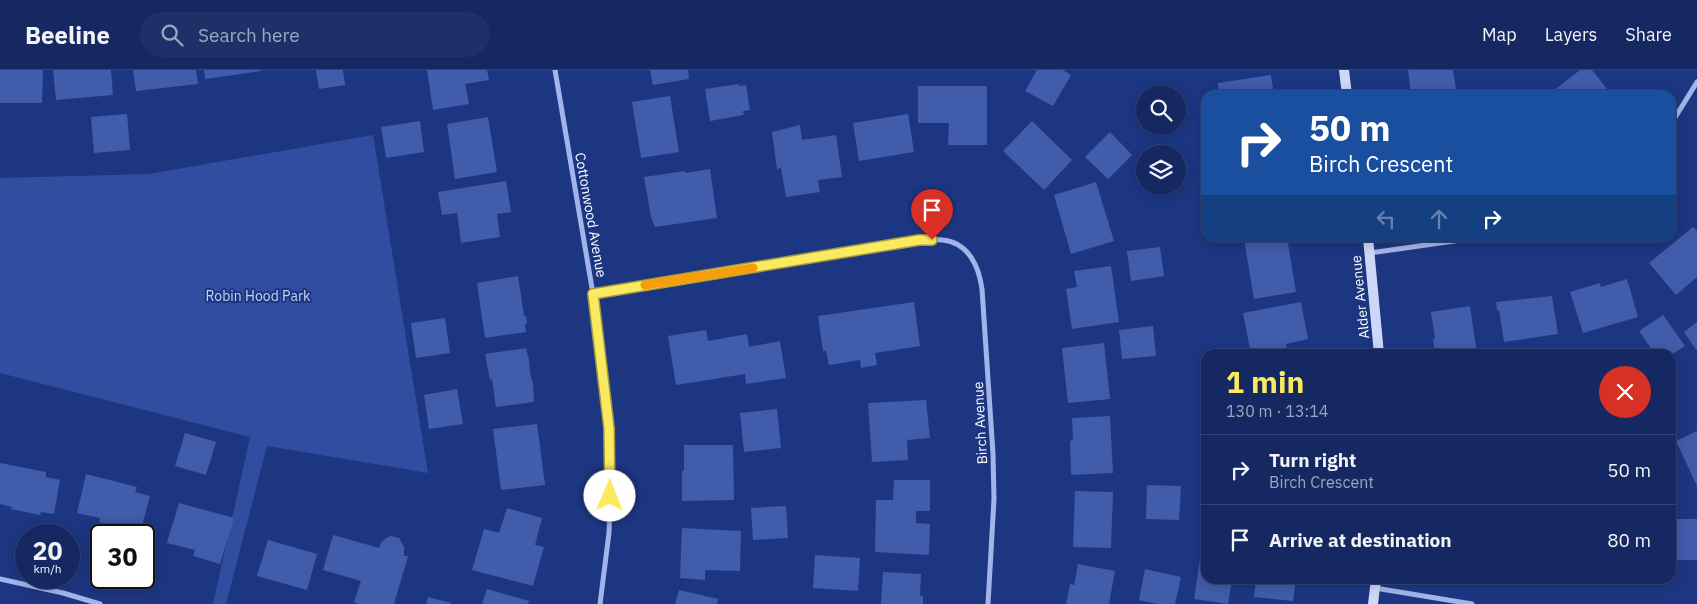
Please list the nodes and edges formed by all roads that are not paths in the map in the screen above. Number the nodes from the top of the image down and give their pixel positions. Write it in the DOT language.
graph roads {
  1 [pos="555,70"];
  2 [pos="1344,70"];
  3 [pos="1697,82"];
  4 [pos="1346,90"];
  5 [pos="1676,116"];
  6 [pos="1369,242"];
  7 [pos="1448,242"];
  8 [pos="1370,253"];
  9 [pos="593,294"];
  10 [pos="1379,349"];
  11 [pos="0,579"];
  12 [pos="1375,584"];
  13 [pos="100,604"];
  14 [pos="600,604"];
  15 [pos="988,604"];
  16 [pos="1373,604"];
  17 [pos="1472,604"];
  1 -- 9 [label="street, Cottonwood Avenue"];
  2 -- 4 [label="street"];
  3 -- 5 [label="street"];
  6 -- 8 [label="street, Alder Avenue"];
  7 -- 8 [label="street"];
  8 -- 10 [label="street, Alder Avenue"];
  9 -- 14 [label="street, Cottonwood Avenue"];
  9 -- 15 [label="street, Birch Avenue"];
  11 -- 13 [label="street"];
  12 -- 16 [label="street"];
  12 -- 17 [label="street"];
}
